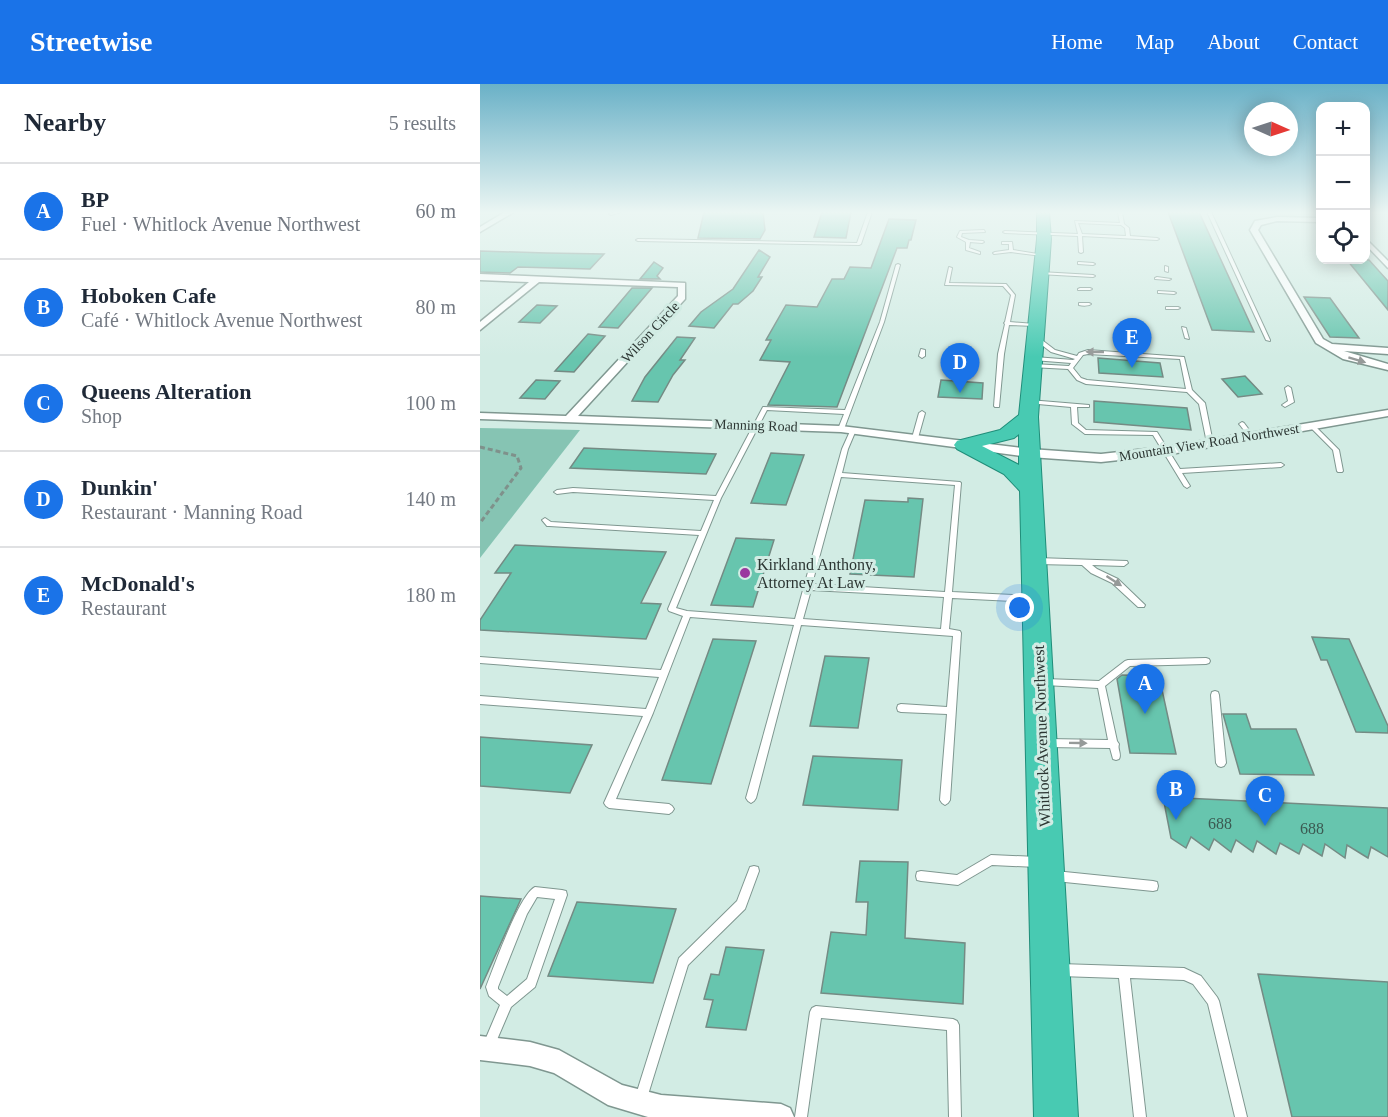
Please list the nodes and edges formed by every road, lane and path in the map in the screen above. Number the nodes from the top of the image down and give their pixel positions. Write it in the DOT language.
graph roads {
  1 [pos="1041,260"];
  2 [pos="1231,260"];
  3 [pos="1272,260"];
  4 [pos="1079,263"];
  5 [pos="1092,264"];
  6 [pos="898,266"];
  7 [pos="950,268"];
  8 [pos="1040,273"];
  9 [pos="1079,273"];
  10 [pos="1093,276"];
  11 [pos="480,277"];
  12 [pos="1158,278"];
  13 [pos="1169,279"];
  14 [pos="536,280"];
  15 [pos="1080,282"];
  16 [pos="1080,289"];
  17 [pos="1090,289"];
  18 [pos="1160,292"];
  19 [pos="1175,297"];
  20 [pos="1081,304"];
  21 [pos="1089,304"];
  22 [pos="1168,308"];
  23 [pos="1178,308"];
  24 [pos="1006,322"];
  25 [pos="480,327"];
  26 [pos="1184,328"];
  27 [pos="1034,331"];
  28 [pos="1187,338"];
  29 [pos="1268,340"];
  30 [pos="1327,347"];
  31 [pos="1388,351"];
  32 [pos="1076,360"];
  33 [pos="1032,362"];
  34 [pos="1070,368"];
  35 [pos="1388,368"];
  36 [pos="1288,388"];
  37 [pos="1189,391"];
  38 [pos="1074,405"];
  39 [pos="1285,405"];
  40 [pos="997,406"];
  41 [pos="1087,406"];
  42 [pos="1028,410"];
  43 [pos="847,412"];
  44 [pos="922,413"];
  45 [pos="1386,415"];
  46 [pos="480,416"];
  47 [pos="570,418"];
  48 [pos="1242,424"];
  49 [pos="1311,425"];
  50 [pos="754,426"];
  51 [pos="847,430"];
  52 [pos="1251,436"];
  53 [pos="915,438"];
  54 [pos="1210,443"];
  55 [pos="964,444"];
  56 [pos="480,447"];
  57 [pos="1165,451"];
  58 [pos="1030,453"];
  59 [pos="1281,465"];
  60 [pos="1179,471"];
  61 [pos="1340,471"];
  62 [pos="838,475"];
  63 [pos="1187,486"];
  64 [pos="1031,489"];
  65 [pos="557,492"];
  66 [pos="718,498"];
  67 [pos="545,520"];
  68 [pos="480,523"];
  69 [pos="703,533"];
  70 [pos="1035,561"];
  71 [pos="1084,562"];
  72 [pos="1124,563"];
  73 [pos="808,587"];
  74 [pos="948,594"];
  75 [pos="1036,599"];
  76 [pos="1141,605"];
  77 [pos="687,614"];
  78 [pos="800,621"];
  79 [pos="945,632"];
  80 [pos="480,660"];
  81 [pos="1206,661"];
  82 [pos="664,674"];
  83 [pos="1039,682"];
  84 [pos="1101,684"];
  85 [pos="1215,695"];
  86 [pos="480,700"];
  87 [pos="901,708"];
  88 [pos="951,711"];
  89 [pos="649,713"];
  90 [pos="1041,742"];
  91 [pos="1115,744"];
  92 [pos="1116,756"];
  93 [pos="1221,763"];
  94 [pos="751,798"];
  95 [pos="945,800"];
  96 [pos="669,808"];
  97 [pos="1044,869"];
  98 [pos="754,871"];
  99 [pos="921,876"];
  100 [pos="1153,886"];
  101 [pos="1049,970"];
  102 [pos="1124,973"];
  103 [pos="507,1003"];
  104 [pos="484,1048"];
  105 [pos="653,1109"];
  106 [pos="745,1115"];
  107 [pos="782,1117"];
  108 [pos="801,1117"];
  109 [pos="955,1117"];
  110 [pos="1056,1117"];
  111 [pos="1140,1117"];
  112 [pos="1241,1117"];
  1 -- 8 [label="highway, Whitlock Avenue Northwest"];
  2 -- 29 [label="lane"];
  3 -- 30 [label="street"];
  4 -- 5 [label="lane"];
  6 -- 43 [label="lane"];
  7 -- 24 [label="lane"];
  8 -- 9 [label="lane"];
  8 -- 27 [label="highway, Whitlock Avenue Northwest"];
  9 -- 10 [label="lane"];
  9 -- 15 [label="lane"];
  11 -- 14 [label="street, Wilson Circle"];
  12 -- 13 [label="lane"];
  14 -- 25 [label="street"];
  14 -- 47 [label="street, Wilson Circle"];
  16 -- 17 [label="lane"];
  18 -- 19 [label="lane"];
  20 -- 21 [label="lane"];
  22 -- 23 [label="lane"];
  24 -- 27 [label="lane"];
  24 -- 40 [label="lane"];
  26 -- 28 [label="lane"];
  27 -- 32 [label="lane"];
  27 -- 33 [label="highway, Whitlock Avenue Northwest"];
  30 -- 31 [label="street"];
  30 -- 35 [label="street, one-way"];
  32 -- 33 [label="lane"];
  32 -- 34 [label="lane"];
  37 -- 32 [label="lane, one-way"];
  33 -- 34 [label="lane"];
  33 -- 42 [label="highway, Whitlock Avenue Northwest"];
  34 -- 37 [label="lane"];
  36 -- 39 [label="lane"];
  37 -- 54 [label="lane"];
  38 -- 41 [label="lane"];
  38 -- 42 [label="lane"];
  38 -- 57 [label="lane"];
  42 -- 55 [label="highway"];
  42 -- 58 [label="highway, Whitlock Avenue Northwest"];
  43 -- 50 [label="lane"];
  43 -- 51 [label="lane"];
  44 -- 53 [label="lane"];
  45 -- 49 [label="street, Mountain View Road Northwest"];
  46 -- 47 [label="street, Manning Road"];
  47 -- 50 [label="street, Manning Road"];
  48 -- 52 [label="lane"];
  49 -- 52 [label="street, Mountain View Road Northwest"];
  49 -- 61 [label="lane"];
  50 -- 51 [label="street, Manning Road"];
  50 -- 66 [label="lane"];
  51 -- 53 [label="street, Manning Road"];
  51 -- 62 [label="lane"];
  52 -- 54 [label="street, Mountain View Road Northwest"];
  53 -- 55 [label="street, Manning Road"];
  54 -- 57 [label="street, Mountain View Road Northwest"];
  55 -- 58 [label="street, Manning Road"];
  55 -- 64 [label="highway"];
  56 -- 68 [label="path"];
  57 -- 58 [label="street, Mountain View Road Northwest"];
  57 -- 60 [label="lane"];
  58 -- 64 [label="highway, Whitlock Avenue Northwest"];
  59 -- 60 [label="lane"];
  60 -- 63 [label="lane"];
  62 -- 73 [label="lane"];
  62 -- 74 [label="lane"];
  64 -- 70 [label="highway, Whitlock Avenue Northwest"];
  65 -- 66 [label="lane"];
  66 -- 69 [label="lane"];
  67 -- 69 [label="lane"];
  69 -- 77 [label="lane"];
  70 -- 71 [label="lane"];
  70 -- 75 [label="highway, Whitlock Avenue Northwest"];
  71 -- 72 [label="lane"];
  71 -- 76 [label="lane, one-way"];
  73 -- 74 [label="lane"];
  73 -- 78 [label="lane"];
  74 -- 75 [label="lane"];
  74 -- 79 [label="lane"];
  75 -- 83 [label="highway, Whitlock Avenue Northwest"];
  77 -- 78 [label="lane"];
  77 -- 82 [label="lane"];
  78 -- 79 [label="lane"];
  78 -- 94 [label="lane"];
  79 -- 88 [label="lane"];
  80 -- 82 [label="lane"];
  81 -- 84 [label="lane"];
  82 -- 89 [label="lane"];
  83 -- 84 [label="lane"];
  83 -- 90 [label="highway, Whitlock Avenue Northwest"];
  84 -- 91 [label="lane"];
  85 -- 93 [label="lane"];
  86 -- 89 [label="lane"];
  87 -- 88 [label="lane"];
  88 -- 95 [label="lane"];
  89 -- 96 [label="lane"];
  90 -- 91 [label="lane, one-way"];
  90 -- 97 [label="highway, Whitlock Avenue Northwest"];
  91 -- 92 [label="lane"];
  97 -- 99 [label="lane"];
  97 -- 100 [label="lane"];
  97 -- 101 [label="highway, Whitlock Avenue Northwest"];
  98 -- 105 [label="lane"];
  101 -- 102 [label="lane"];
  101 -- 110 [label="highway, Whitlock Avenue Northwest"];
  102 -- 111 [label="lane"];
  102 -- 112 [label="lane"];
  103 -- 103 [label="lane"];
  103 -- 104 [label="lane"];
  104 -- 105 [label="street"];
  105 -- 106 [label="street"];
  106 -- 107 [label="street"];
  108 -- 109 [label="lane"];
}
